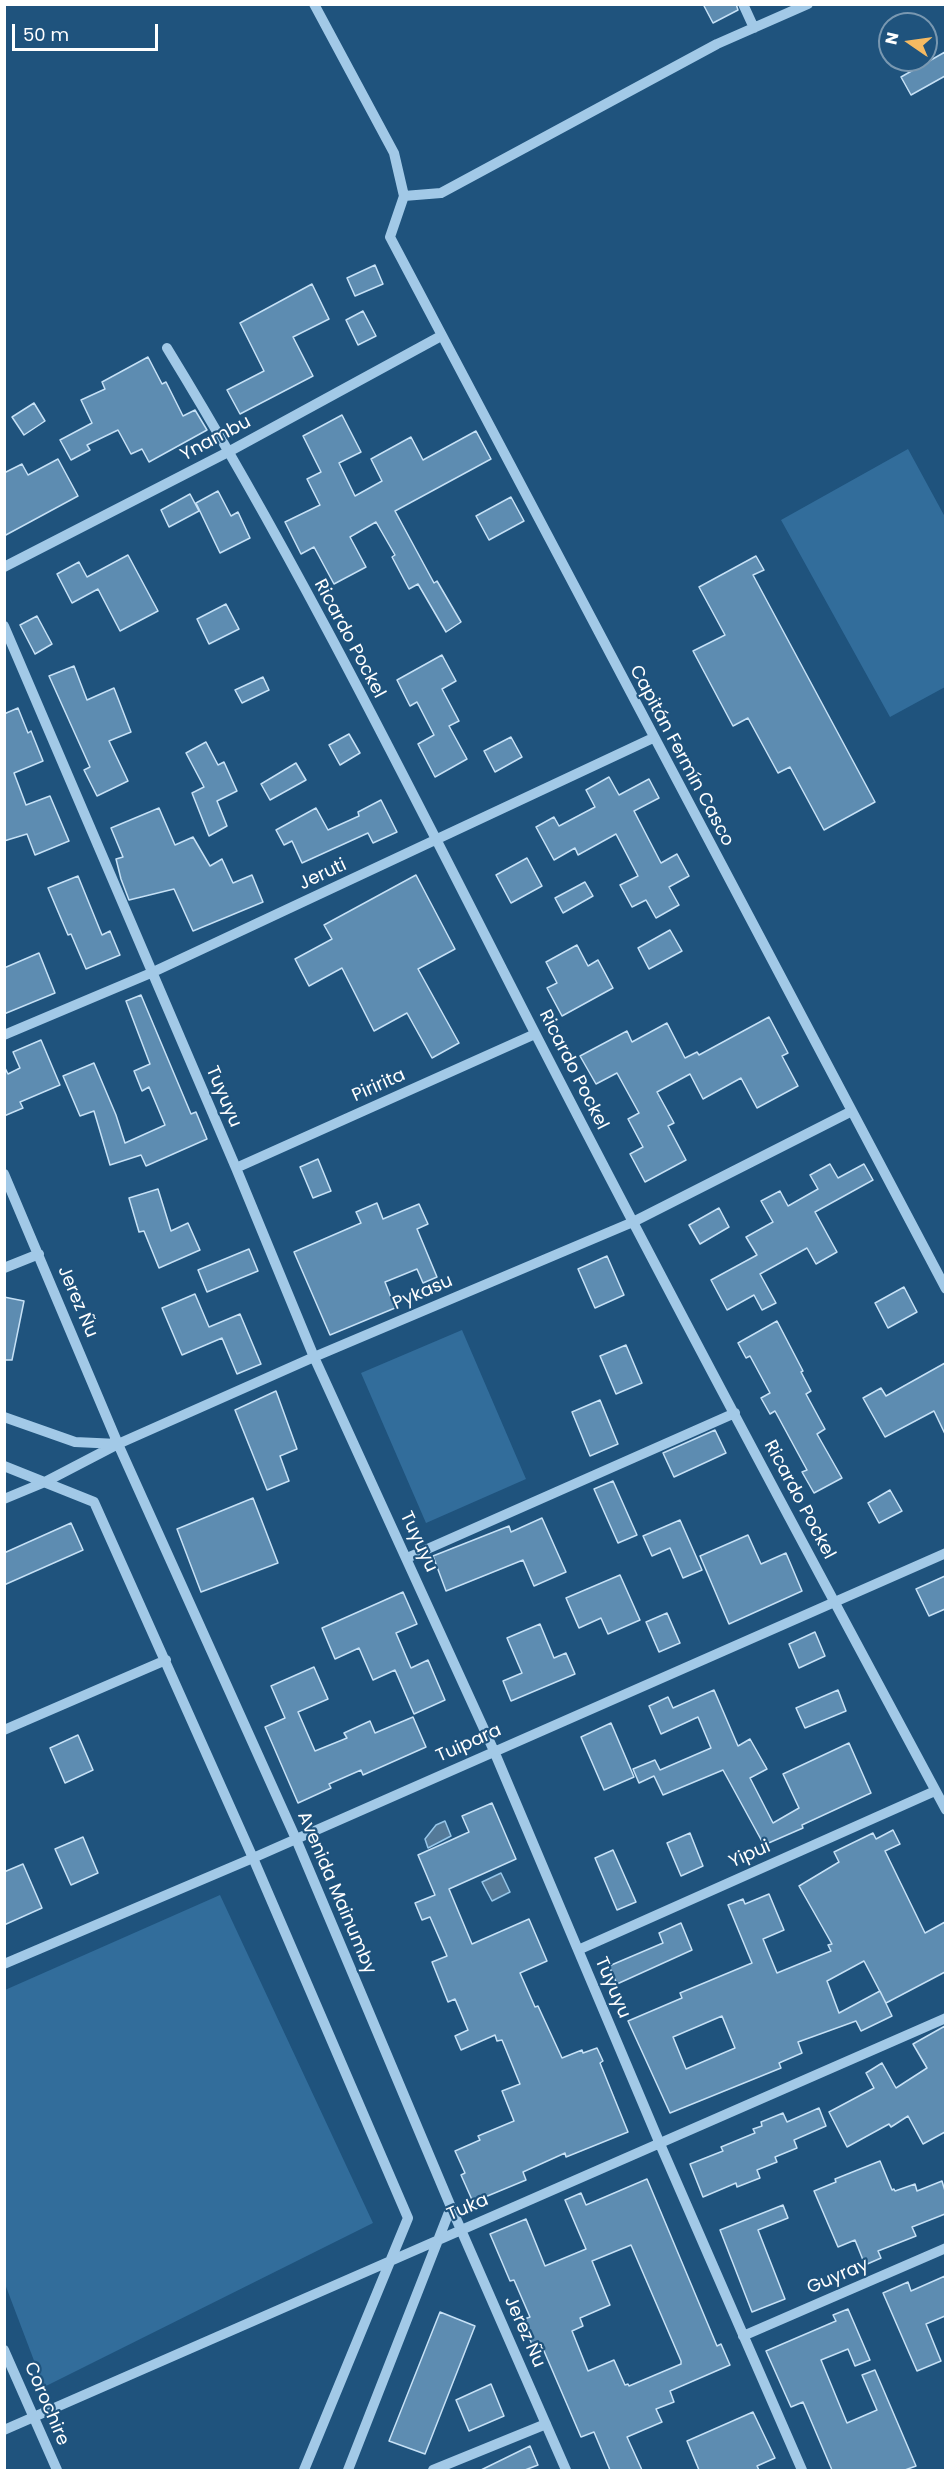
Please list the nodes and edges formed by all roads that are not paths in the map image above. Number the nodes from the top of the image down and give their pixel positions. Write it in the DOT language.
graph roads {
  1 [pos="314,4"];
  2 [pos="744,4"];
  3 [pos="808,4"];
  4 [pos="754,28"];
  5 [pos="405,196"];
  6 [pos="441,336"];
  7 [pos="167,348"];
  8 [pos="230,450"];
  9 [pos="4,567"];
  10 [pos="4,626"];
  11 [pos="652,738"];
  12 [pos="437,840"];
  13 [pos="151,973"];
  14 [pos="535,1034"];
  15 [pos="4,1035"];
  16 [pos="852,1111"];
  17 [pos="236,1168"];
  18 [pos="4,1174"];
  19 [pos="633,1222"];
  20 [pos="39,1254"];
  21 [pos="4,1268"];
  22 [pos="945,1289"];
  23 [pos="314,1357"];
  24 [pos="735,1413"];
  25 [pos="4,1417"];
  26 [pos="118,1444"];
  27 [pos="4,1466"];
  28 [pos="45,1482"];
  29 [pos="4,1499"];
  30 [pos="945,1552"];
  31 [pos="407,1558"];
  32 [pos="835,1602"];
  33 [pos="166,1660"];
  34 [pos="4,1730"];
  35 [pos="494,1751"];
  36 [pos="935,1791"];
  37 [pos="945,1810"];
  38 [pos="296,1839"];
  39 [pos="253,1858"];
  40 [pos="578,1950"];
  41 [pos="4,1964"];
  42 [pos="945,2018"];
  43 [pos="660,2144"];
  44 [pos="451,2207"];
  45 [pos="460,2229"];
  46 [pos="438,2238"];
  47 [pos="945,2248"];
  48 [pos="392,2259"];
  49 [pos="743,2336"];
  50 [pos="4,2350"];
  51 [pos="33,2417"];
  52 [pos="546,2424"];
  53 [pos="4,2430"];
  54 [pos="57,2470"];
  55 [pos="304,2470"];
  56 [pos="348,2470"];
  57 [pos="433,2470"];
  58 [pos="567,2470"];
  59 [pos="802,2470"];
  1 -- 5 [label="street"];
  2 -- 4 [label="street"];
  3 -- 4 [label="street"];
  4 -- 5 [label="street"];
  5 -- 6 [label="street, Capitán Fermín Casco"];
  6 -- 8 [label="street, Ynambu"];
  6 -- 11 [label="street, Capitán Fermín Casco"];
  7 -- 8 [label="street, Ricardo Pockel"];
  8 -- 9 [label="street, Ynambu"];
  8 -- 12 [label="street, Ricardo Pockel"];
  10 -- 13 [label="street, Tuyuyu"];
  11 -- 12 [label="street, Jeruti"];
  11 -- 16 [label="street, Capitán Fermín Casco"];
  12 -- 13 [label="street, Jeruti"];
  12 -- 14 [label="street, Ricardo Pockel"];
  13 -- 15 [label="street, Jeruti"];
  13 -- 17 [label="street, Tuyuyu"];
  14 -- 17 [label="street, Piririta"];
  14 -- 19 [label="street, Ricardo Pockel"];
  16 -- 19 [label="street, Pykasu"];
  16 -- 22 [label="street, Capitán Fermín Casco"];
  17 -- 23 [label="street, Tuyuyu"];
  18 -- 20 [label="street, Jerez Ñu"];
  19 -- 23 [label="street, Pykasu"];
  19 -- 24 [label="street, Ricardo Pockel"];
  20 -- 21 [label="street"];
  20 -- 26 [label="street, Jerez Ñu"];
  23 -- 26 [label="street, Pykasu"];
  23 -- 31 [label="street, Tuyuyu"];
  24 -- 31 [label="street"];
  24 -- 32 [label="street, Ricardo Pockel"];
  25 -- 26 [label="street"];
  26 -- 28 [label="street, Pykasu"];
  26 -- 38 [label="street, Avenida Mainumby"];
  27 -- 28 [label="street"];
  28 -- 29 [label="street, Pykasu"];
  28 -- 33 [label="street"];
  30 -- 32 [label="street, Tuipara"];
  31 -- 35 [label="street, Tuyuyu"];
  32 -- 35 [label="street, Tuipara"];
  32 -- 36 [label="street, Ricardo Pockel"];
  33 -- 34 [label="street"];
  33 -- 39 [label="street"];
  35 -- 38 [label="street, Tuipara"];
  35 -- 40 [label="street, Tuyuyu"];
  36 -- 37 [label="street, Ricardo Pockel"];
  36 -- 40 [label="street, Yipui"];
  38 -- 39 [label="street, Tuipara"];
  38 -- 44 [label="street, Avenida Mainumby"];
  39 -- 41 [label="street, Tuipara"];
  39 -- 48 [label="street"];
  40 -- 43 [label="street, Tuyuyu"];
  42 -- 43 [label="street, Tuka"];
  43 -- 45 [label="street, Tuka"];
  43 -- 49 [label="street, Tuyuyu"];
  44 -- 45 [label="street, Jerez Ñu"];
  44 -- 46 [label="street"];
  45 -- 46 [label="street, Tuka"];
  45 -- 52 [label="street, Jerez Ñu"];
  46 -- 48 [label="street, Tuka"];
  46 -- 56 [label="street"];
  47 -- 49 [label="street, Guyray"];
  48 -- 51 [label="street, Tuka"];
  48 -- 55 [label="street"];
  49 -- 59 [label="street, Tuyuyu"];
  50 -- 51 [label="street, Corochire"];
  51 -- 53 [label="street, Tuka"];
  51 -- 54 [label="street, Corochire"];
  52 -- 57 [label="street"];
  52 -- 58 [label="street, Jerez Ñu"];
}
